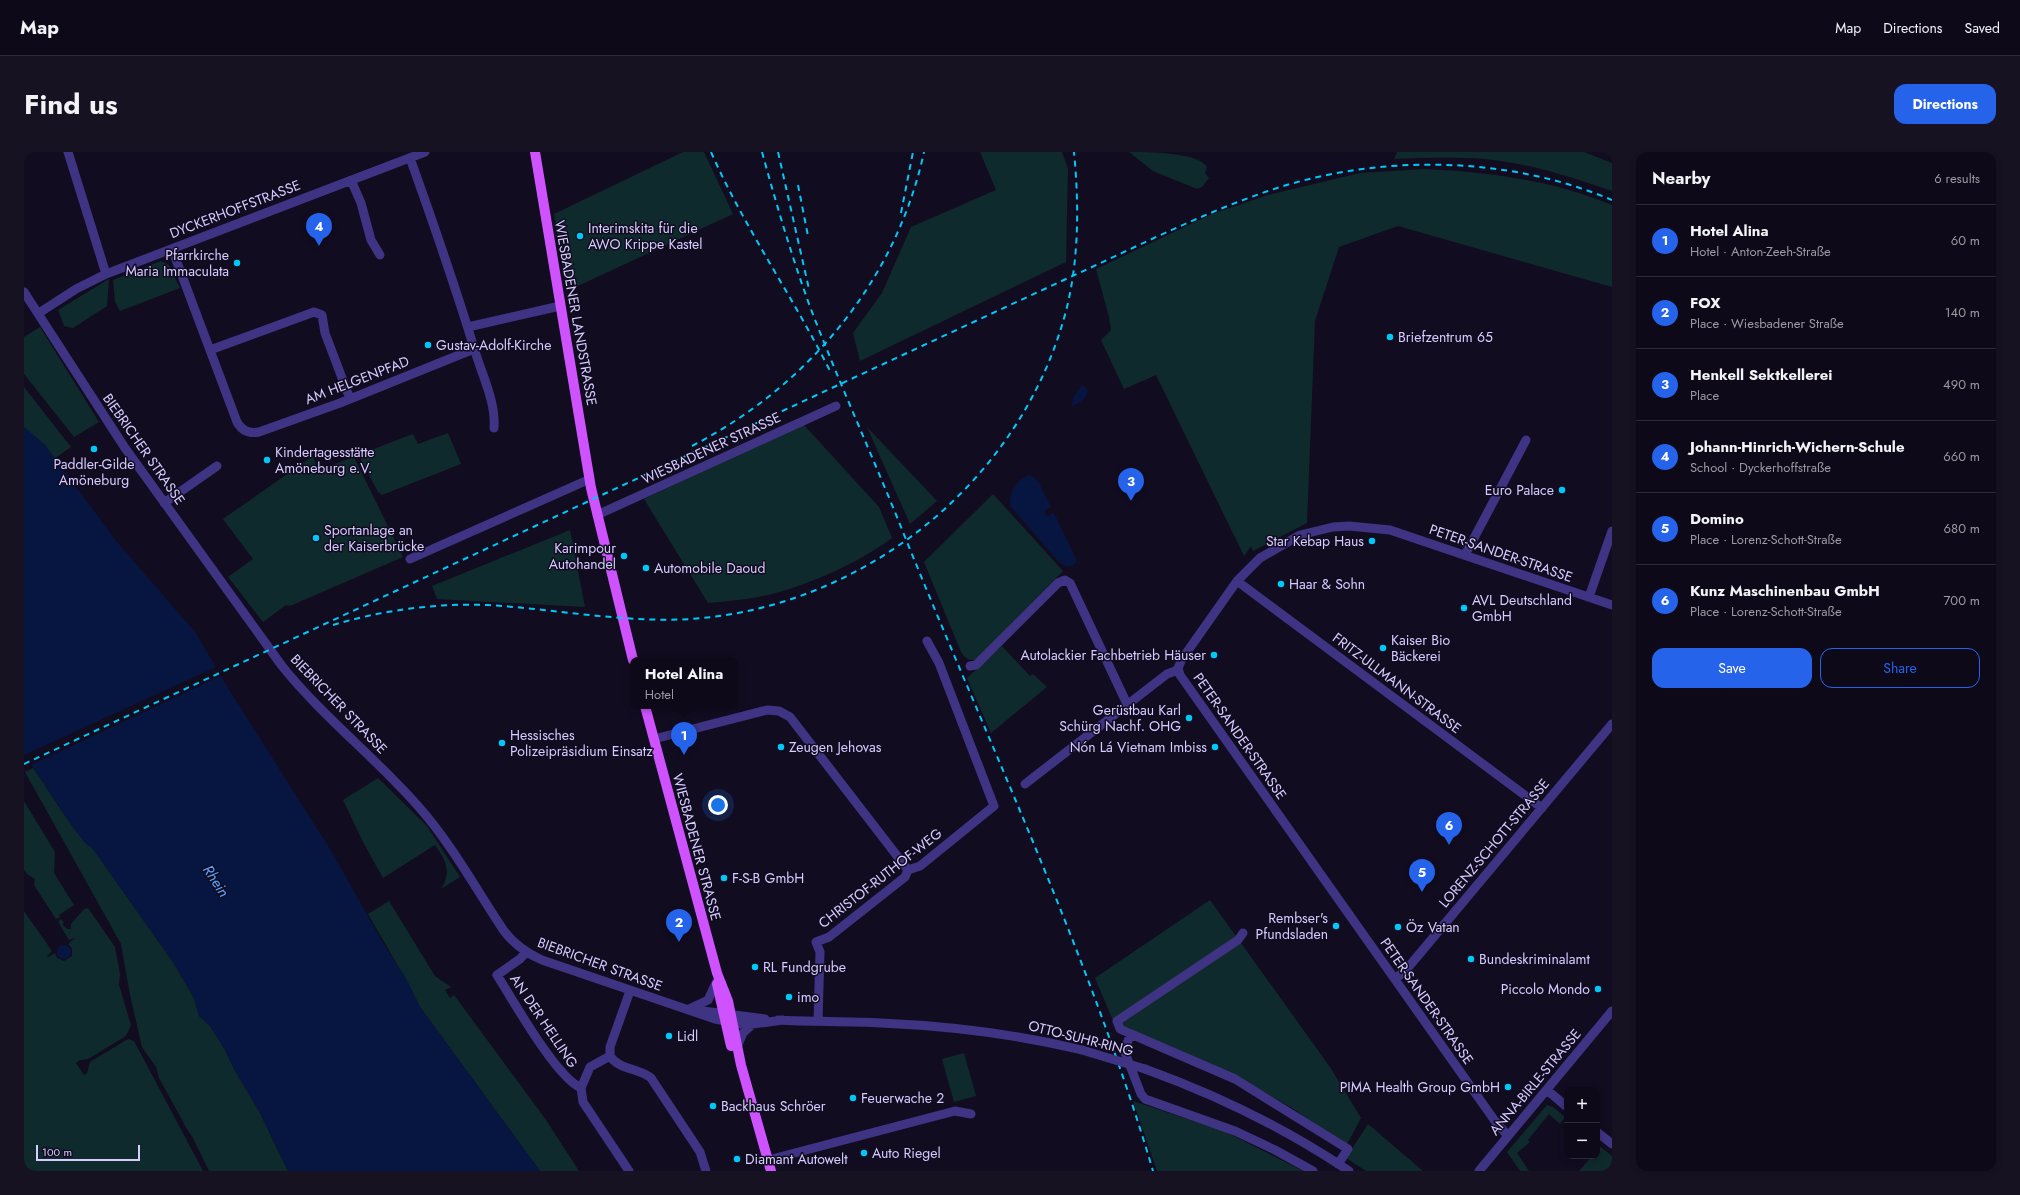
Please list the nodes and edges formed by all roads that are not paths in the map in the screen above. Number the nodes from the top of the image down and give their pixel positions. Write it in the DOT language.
graph roads {
  1 [pos="68,152"];
  2 [pos="425,152"];
  3 [pos="534,152"];
  4 [pos="410,158"];
  5 [pos="352,180"];
  6 [pos="172,249"];
  7 [pos="380,255"];
  8 [pos="106,274"];
  9 [pos="24,292"];
  10 [pos="560,306"];
  11 [pos="39,313"];
  12 [pos="468,327"];
  13 [pos="474,349"];
  14 [pos="210,350"];
  15 [pos="350,399"];
  16 [pos="836,406"];
  17 [pos="494,428"];
  18 [pos="1526,440"];
  19 [pos="217,466"];
  20 [pos="590,483"];
  21 [pos="164,503"];
  22 [pos="597,515"];
  23 [pos="1612,530"];
  24 [pos="1465,555"];
  25 [pos="410,559"];
  26 [pos="1237,581"];
  27 [pos="1589,597"];
  28 [pos="1612,605"];
  29 [pos="927,641"];
  30 [pos="632,657"];
  31 [pos="970,666"];
  32 [pos="1178,670"];
  33 [pos="1127,704"];
  34 [pos="646,709"];
  35 [pos="1612,724"];
  36 [pos="654,739"];
  37 [pos="1025,784"];
  38 [pos="1542,808"];
  39 [pos="908,870"];
  40 [pos="1243,933"];
  41 [pos="526,952"];
  42 [pos="717,977"];
  43 [pos="1395,980"];
  44 [pos="630,991"];
  45 [pos="680,1007"];
  46 [pos="689,1009"];
  47 [pos="1612,1011"];
  48 [pos="728,1019"];
  49 [pos="783,1020"];
  50 [pos="818,1021"];
  51 [pos="753,1024"];
  52 [pos="1131,1034"];
  53 [pos="737,1046"];
  54 [pos="610,1056"];
  55 [pos="741,1066"];
  56 [pos="581,1088"];
  57 [pos="1547,1090"];
  58 [pos="1564,1104"];
  59 [pos="971,1114"];
  60 [pos="1600,1134"];
  61 [pos="1508,1136"];
  62 [pos="1612,1144"];
  63 [pos="768,1160"];
  64 [pos="1338,1164"];
  65 [pos="629,1171"];
  66 [pos="706,1171"];
  67 [pos="771,1171"];
  68 [pos="1313,1171"];
  69 [pos="1348,1171"];
  70 [pos="1479,1171"];
  1 -- 8 [label="street"];
  2 -- 4 [label="street, DYCKERHOFFSTRASSE"];
  3 -- 10 [label="main road, WIESBADENER LANDSTRASSE"];
  4 -- 5 [label="street, DYCKERHOFFSTRASSE"];
  4 -- 12 [label="street"];
  5 -- 6 [label="street, DYCKERHOFFSTRASSE"];
  5 -- 7 [label="street"];
  6 -- 8 [label="street, DYCKERHOFFSTRASSE"];
  6 -- 14 [label="street"];
  8 -- 11 [label="street, DYCKERHOFFSTRASSE"];
  9 -- 11 [label="street, BIEBRICHER STRASSE"];
  10 -- 12 [label="street"];
  10 -- 20 [label="main road, WIESBADENER LANDSTRASSE"];
  11 -- 21 [label="street, BIEBRICHER STRASSE"];
  12 -- 13 [label="street"];
  13 -- 15 [label="street, AM HELGENPFAD"];
  13 -- 17 [label="street"];
  14 -- 15 [label="street, AM HELGENPFAD"];
  14 -- 15 [label="street"];
  16 -- 22 [label="street, WIESBADENER STRASSE"];
  18 -- 24 [label="street"];
  19 -- 21 [label="street"];
  20 -- 22 [label="main road"];
  20 -- 25 [label="street"];
  21 -- 41 [label="street, BIEBRICHER STRASSE"];
  22 -- 30 [label="main road"];
  23 -- 27 [label="street"];
  24 -- 26 [label="street, PETER-SANDER-STRASSE"];
  24 -- 27 [label="street, PETER-SANDER-STRASSE"];
  26 -- 32 [label="street, PETER-SANDER-STRASSE"];
  26 -- 38 [label="street, FRITZ-ULLMANN-STRASSE"];
  27 -- 28 [label="street, PETER-SANDER-STRASSE"];
  29 -- 39 [label="street, CHRISTOF-RUTHOF-WEG"];
  31 -- 33 [label="street"];
  32 -- 33 [label="street"];
  32 -- 43 [label="street, PETER-SANDER-STRASSE"];
  33 -- 37 [label="street"];
  34 -- 36 [label="main road, WIESBADENER STRASSE"];
  35 -- 38 [label="street, LORENZ-SCHOTT-STRASSE"];
  36 -- 39 [label="street"];
  36 -- 42 [label="main road, WIESBADENER STRASSE"];
  38 -- 43 [label="street, LORENZ-SCHOTT-STRASSE"];
  39 -- 50 [label="street, CHRISTOF-RUTHOF-WEG"];
  40 -- 52 [label="street"];
  41 -- 44 [label="street, BIEBRICHER STRASSE"];
  41 -- 56 [label="street, AN DER HELLING"];
  42 -- 46 [label="street"];
  42 -- 48 [label="main road, WIESBADENER STRASSE"];
  43 -- 61 [label="street, PETER-SANDER-STRASSE"];
  44 -- 45 [label="street, BIEBRICHER STRASSE"];
  44 -- 54 [label="street"];
  45 -- 46 [label="street, BIEBRICHER STRASSE"];
  45 -- 48 [label="street, BIEBRICHER STRASSE"];
  46 -- 48 [label="street, BIEBRICHER STRASSE"];
  47 -- 57 [label="street, ANNA-BIRLE-STRASSE"];
  48 -- 49 [label="street, OTTO-SUHR-RING"];
  48 -- 51 [label="street, OTTO-SUHR-RING"];
  48 -- 53 [label="main road, WIESBADENER STRASSE"];
  48 -- 55 [label="main road, WIESBADENER STRASSE"];
  49 -- 50 [label="street, OTTO-SUHR-RING"];
  49 -- 51 [label="street, OTTO-SUHR-RING"];
  50 -- 64 [label="street, OTTO-SUHR-RING, bridge"];
  51 -- 53 [label="street"];
  52 -- 64 [label="street"];
  52 -- 68 [label="street"];
  53 -- 55 [label="main road, WIESBADENER STRASSE"];
  54 -- 56 [label="street, AN DER HELLING"];
  54 -- 66 [label="street"];
  55 -- 63 [label="main road, WIESBADENER STRASSE"];
  56 -- 65 [label="street"];
  57 -- 58 [label="street"];
  57 -- 61 [label="street, ANNA-BIRLE-STRASSE"];
  59 -- 63 [label="street"];
  60 -- 62 [label="street"];
  61 -- 70 [label="street, ANNA-BIRLE-STRASSE"];
  63 -- 67 [label="main road, WIESBADENER STRASSE"];
  64 -- 69 [label="street, OTTO-SUHR-RING"];
}
